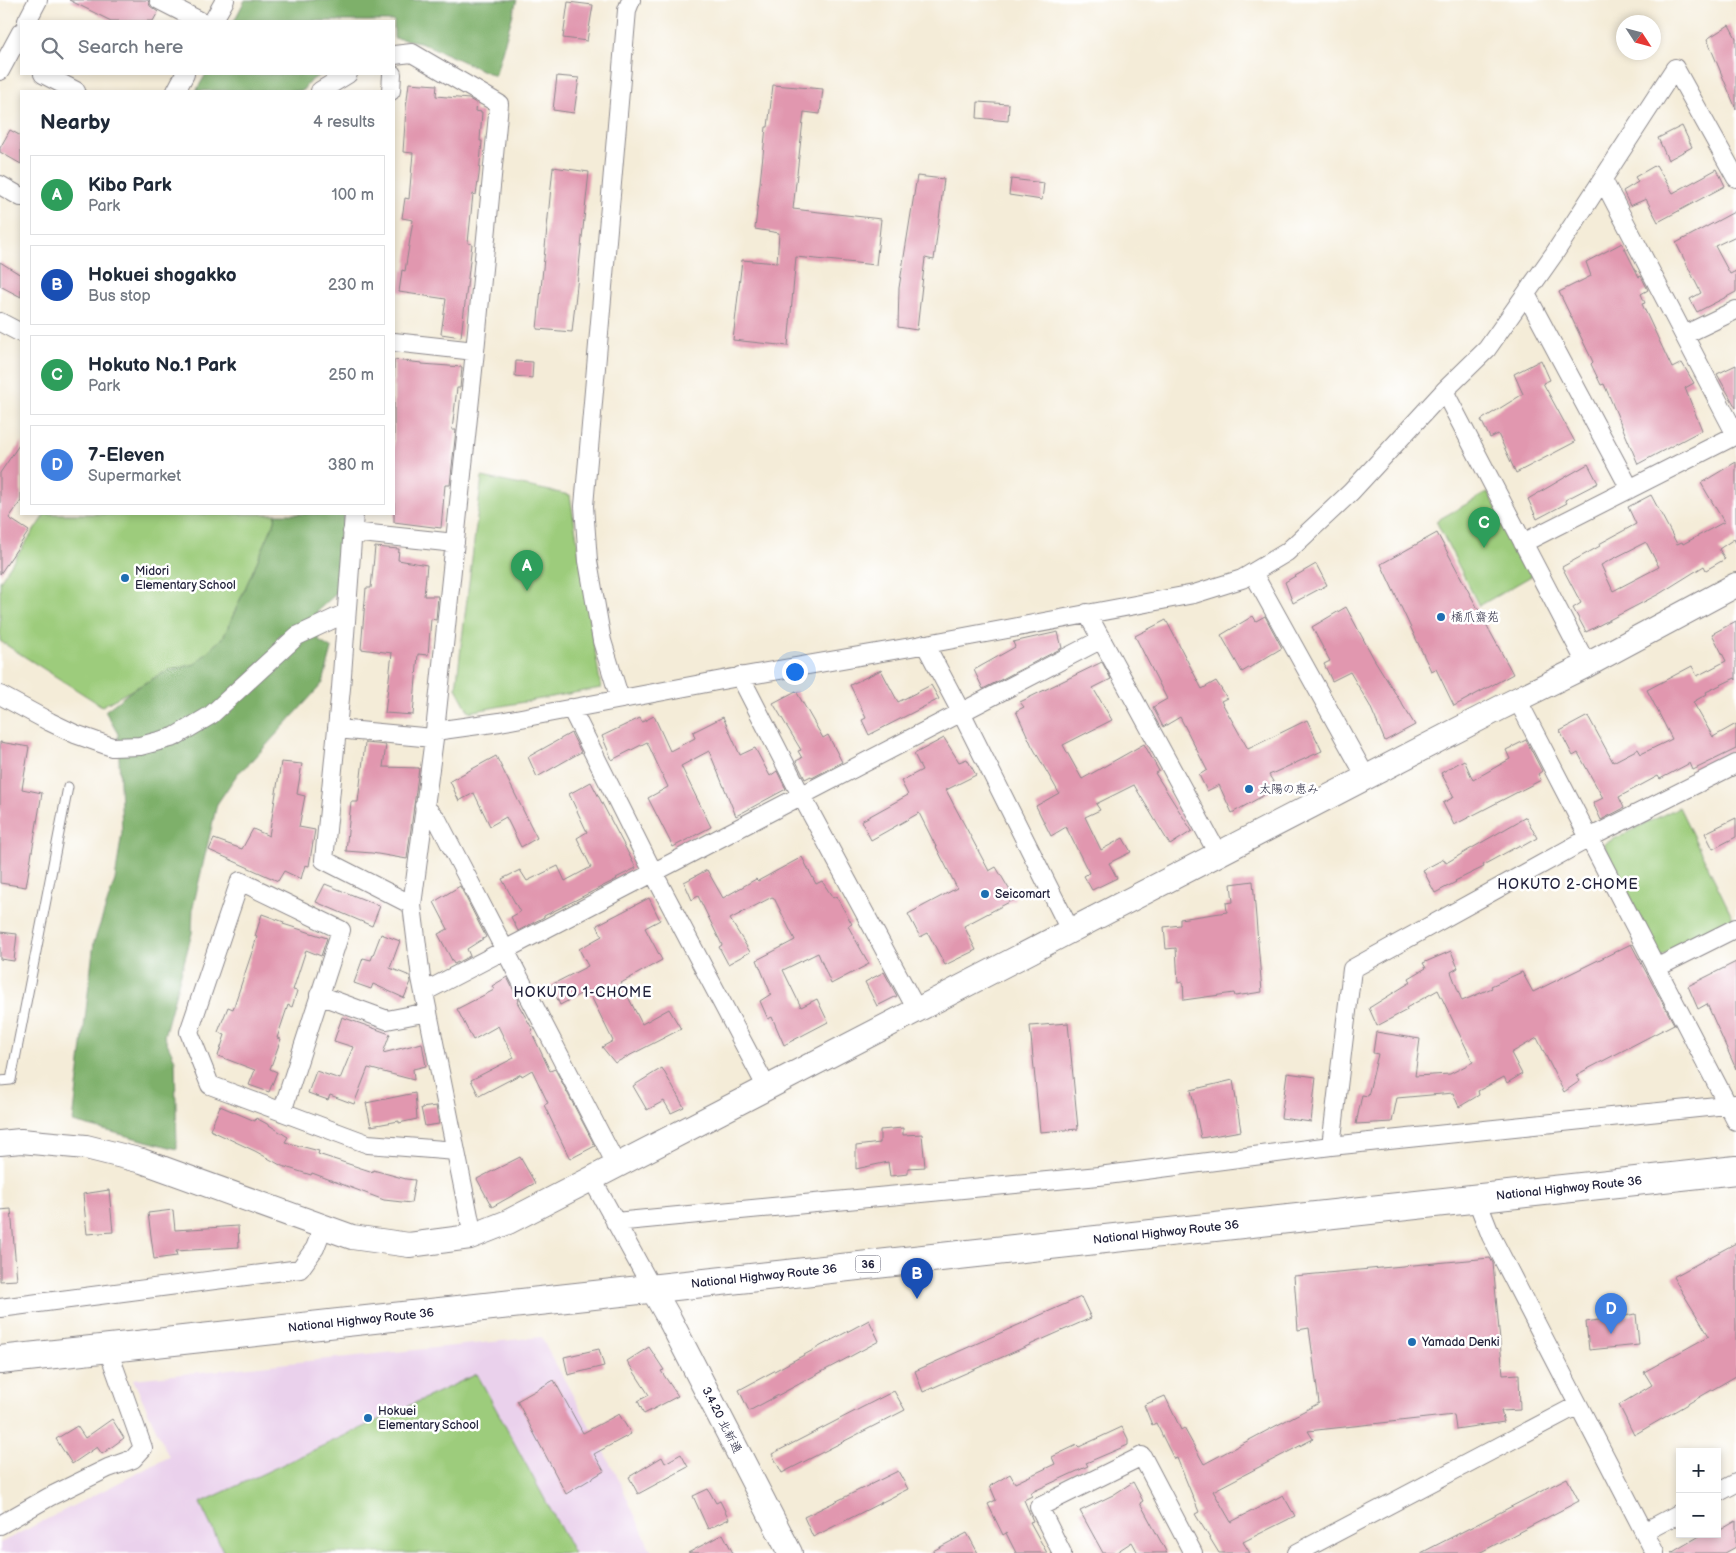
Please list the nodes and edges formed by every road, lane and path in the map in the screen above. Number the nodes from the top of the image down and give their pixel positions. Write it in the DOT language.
graph roads {
  1 [pos="38,0"];
  2 [pos="159,0"];
  3 [pos="225,0"];
  4 [pos="631,0"];
  5 [pos="28,20"];
  6 [pos="198,20"];
  7 [pos="215,20"];
  8 [pos="20,36"];
  9 [pos="395,55"];
  10 [pos="15,59"];
  11 [pos="0,71"];
  12 [pos="45,75"];
  13 [pos="184,75"];
  14 [pos="346,75"];
  15 [pos="392,75"];
  16 [pos="74,90"];
  17 [pos="177,90"];
  18 [pos="322,90"];
  19 [pos="391,90"];
  20 [pos="1736,178"];
  21 [pos="1602,180"];
  22 [pos="0,185"];
  23 [pos="20,196"];
  24 [pos="1526,294"];
  25 [pos="1736,310"];
  26 [pos="0,322"];
  27 [pos="20,332"];
  28 [pos="1684,335"];
  29 [pos="395,342"];
  30 [pos="475,351"];
  31 [pos="1444,391"];
  32 [pos="1736,435"];
  33 [pos="1630,488"];
  34 [pos="354,515"];
  35 [pos="352,532"];
  36 [pos="455,543"];
  37 [pos="1523,543"];
  38 [pos="1252,573"];
  39 [pos="1736,585"];
  40 [pos="346,613"];
  41 [pos="1087,613"];
  42 [pos="1102,639"];
  43 [pos="925,644"];
  44 [pos="1587,665"];
  45 [pos="740,676"];
  46 [pos="0,695"];
  47 [pos="620,699"];
  48 [pos="1517,699"];
  49 [pos="571,708"];
  50 [pos="961,712"];
  51 [pos="337,729"];
  52 [pos="434,735"];
  53 [pos="1736,764"];
  54 [pos="1366,777"];
  55 [pos="68,787"];
  56 [pos="802,795"];
  57 [pos="424,806"];
  58 [pos="1589,838"];
  59 [pos="1218,854"];
  60 [pos="653,872"];
  61 [pos="412,905"];
  62 [pos="1736,928"];
  63 [pos="1070,930"];
  64 [pos="505,948"];
  65 [pos="1656,968"];
  66 [pos="424,992"];
  67 [pos="319,996"];
  68 [pos="917,1010"];
  69 [pos="428,1012"];
  70 [pos="0,1081"];
  71 [pos="767,1088"];
  72 [pos="1731,1104"];
  73 [pos="282,1112"];
  74 [pos="1736,1121"];
  75 [pos="0,1143"];
  76 [pos="1331,1146"];
  77 [pos="456,1151"];
  78 [pos="617,1166"];
  79 [pos="1736,1170"];
  80 [pos="592,1178"];
  81 [pos="1476,1198"];
  82 [pos="616,1222"];
  83 [pos="323,1226"];
  84 [pos="473,1236"];
  85 [pos="652,1288"];
  86 [pos="0,1308"];
  87 [pos="107,1347"];
  88 [pos="0,1360"];
  89 [pos="1578,1405"];
  90 [pos="1736,1483"];
  91 [pos="1721,1491"];
  92 [pos="1676,1515"];
  93 [pos="0,1525"];
  94 [pos="1644,1532"];
  95 [pos="790,1553"];
  96 [pos="1062,1553"];
  97 [pos="1193,1553"];
  98 [pos="1297,1553"];
  99 [pos="1655,1553"];
  1 -- 5 [label="street"];
  2 -- 6 [label="street"];
  3 -- 7 [label="street"];
  4 -- 47 [label="street"];
  8 -- 10 [label="street"];
  9 -- 30 [label="street"];
  10 -- 11 [label="street"];
  12 -- 16 [label="street"];
  13 -- 17 [label="street"];
  14 -- 18 [label="street"];
  15 -- 19 [label="street"];
  20 -- 21 [label="street"];
  21 -- 24 [label="street"];
  21 -- 28 [label="street"];
  22 -- 23 [label="street"];
  24 -- 31 [label="street"];
  24 -- 33 [label="street"];
  25 -- 28 [label="street"];
  26 -- 27 [label="street"];
  28 -- 32 [label="street"];
  29 -- 30 [label="street"];
  30 -- 36 [label="street"];
  31 -- 37 [label="street"];
  31 -- 38 [label="street"];
  32 -- 33 [label="street"];
  33 -- 37 [label="street"];
  34 -- 35 [label="street"];
  35 -- 36 [label="street"];
  35 -- 40 [label="street"];
  36 -- 52 [label="street"];
  37 -- 44 [label="street"];
  38 -- 41 [label="street"];
  38 -- 54 [label="street"];
  39 -- 44 [label="street"];
  40 -- 46 [label="street"];
  40 -- 51 [label="street"];
  41 -- 42 [label="street"];
  41 -- 43 [label="street"];
  42 -- 50 [label="street"];
  42 -- 59 [label="street"];
  43 -- 45 [label="street"];
  43 -- 50 [label="street"];
  44 -- 48 [label="street"];
  45 -- 47 [label="street"];
  45 -- 56 [label="street"];
  47 -- 49 [label="street"];
  48 -- 54 [label="street"];
  48 -- 58 [label="street"];
  49 -- 52 [label="street"];
  49 -- 60 [label="street"];
  50 -- 56 [label="street"];
  50 -- 63 [label="street"];
  51 -- 52 [label="street"];
  51 -- 61 [label="street"];
  52 -- 57 [label="street"];
  53 -- 58 [label="street"];
  54 -- 59 [label="street"];
  55 -- 70 [label="lane"];
  56 -- 60 [label="street"];
  56 -- 68 [label="street"];
  57 -- 61 [label="street"];
  57 -- 64 [label="street"];
  58 -- 65 [label="street"];
  58 -- 76 [label="street"];
  59 -- 63 [label="street"];
  60 -- 64 [label="street"];
  60 -- 71 [label="street"];
  61 -- 66 [label="street"];
  62 -- 65 [label="street"];
  63 -- 68 [label="street"];
  64 -- 66 [label="street"];
  64 -- 78 [label="street"];
  65 -- 72 [label="street"];
  66 -- 69 [label="street"];
  67 -- 69 [label="street"];
  67 -- 73 [label="street"];
  67 -- 73 [label="street"];
  68 -- 71 [label="street"];
  69 -- 77 [label="street"];
  71 -- 78 [label="street"];
  72 -- 74 [label="street"];
  72 -- 76 [label="street"];
  73 -- 77 [label="street"];
  75 -- 83 [label="street"];
  76 -- 82 [label="street"];
  77 -- 84 [label="street"];
  78 -- 80 [label="street"];
  79 -- 81 [label="highway, National Highway Route 36 / 36"];
  80 -- 82 [label="street"];
  80 -- 84 [label="street"];
  81 -- 85 [label="highway, National Highway Route 36 / 36"];
  81 -- 89 [label="street"];
  82 -- 85 [label="street"];
  83 -- 84 [label="street"];
  83 -- 86 [label="street"];
  85 -- 87 [label="highway, National Highway Route 36 / 36"];
  85 -- 95 [label="street, 3.4.20 北新通"];
  87 -- 88 [label="highway, National Highway Route 36 / 36"];
  87 -- 93 [label="street"];
  89 -- 94 [label="street"];
  89 -- 98 [label="street"];
  90 -- 91 [label="street"];
  92 -- 94 [label="street"];
  94 -- 99 [label="street"];
  96 -- 97 [label="street"];
}
